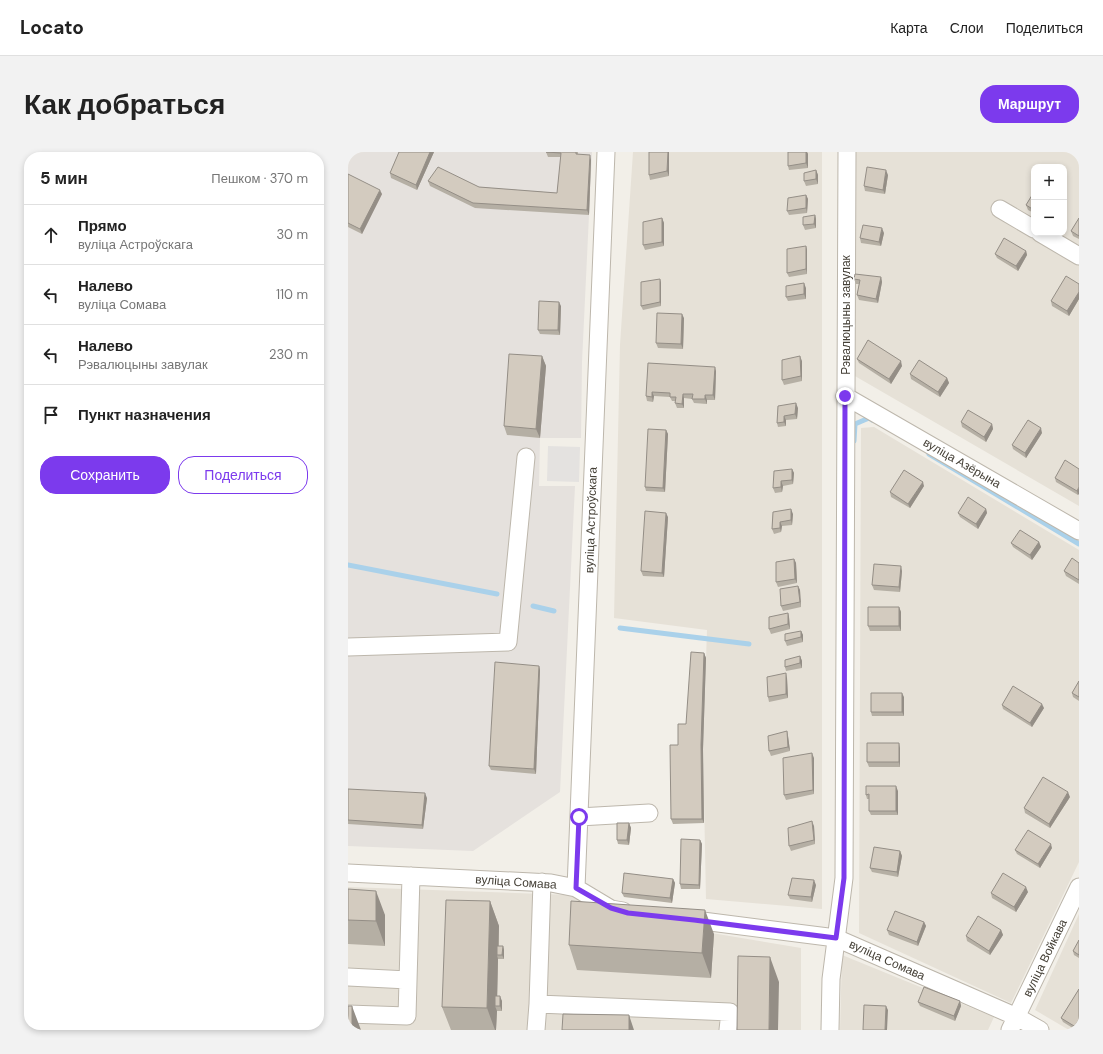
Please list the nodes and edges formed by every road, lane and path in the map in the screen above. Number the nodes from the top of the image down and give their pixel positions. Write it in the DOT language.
graph roads {
  1 [pos="606,152"];
  2 [pos="847,152"];
  3 [pos="1000,209"];
  4 [pos="1031,227"];
  5 [pos="1045,236"];
  6 [pos="1079,256"];
  7 [pos="845,396"];
  8 [pos="526,457"];
  9 [pos="1079,531"];
  10 [pos="348,647"];
  11 [pos="649,813"];
  12 [pos="579,817"];
  13 [pos="348,873"];
  14 [pos="411,876"];
  15 [pos="542,882"];
  16 [pos="1079,887"];
  17 [pos="576,888"];
  18 [pos="635,913"];
  19 [pos="672,917"];
  20 [pos="836,938"];
  21 [pos="348,977"];
  22 [pos="408,980"];
  23 [pos="538,1004"];
  24 [pos="348,1014"];
  25 [pos="1014,1023"];
  26 [pos="536,1030"];
  27 [pos="728,1030"];
  28 [pos="830,1030"];
  29 [pos="1040,1030"];
  1 -- 12 [label="street, вуліца Астроўскага"];
  2 -- 7 [label="street, Рэвалюцыны завулак"];
  3 -- 4 [label="street"];
  5 -- 6 [label="street"];
  7 -- 9 [label="street, вуліца Азёрына"];
  7 -- 20 [label="street, Рэвалюцыны завулак"];
  8 -- 10 [label="street"];
  11 -- 12 [label="street"];
  12 -- 17 [label="street, вуліца Астроўскага"];
  13 -- 14 [label="street, вуліца Сомава"];
  14 -- 15 [label="street, вуліца Сомава"];
  14 -- 22 [label="street"];
  15 -- 17 [label="street, вуліца Сомава"];
  15 -- 23 [label="street"];
  16 -- 25 [label="street, вуліца Войкава"];
  17 -- 18 [label="street, вуліца Сомава"];
  19 -- 20 [label="street, вуліца Сомава"];
  20 -- 25 [label="street, вуліца Сомава"];
  20 -- 28 [label="street, Рэвалюцыны завулак"];
  21 -- 22 [label="street"];
  22 -- 24 [label="street"];
  23 -- 26 [label="street"];
  23 -- 27 [label="street"];
  25 -- 29 [label="street, вуліца Сомава"];
}
